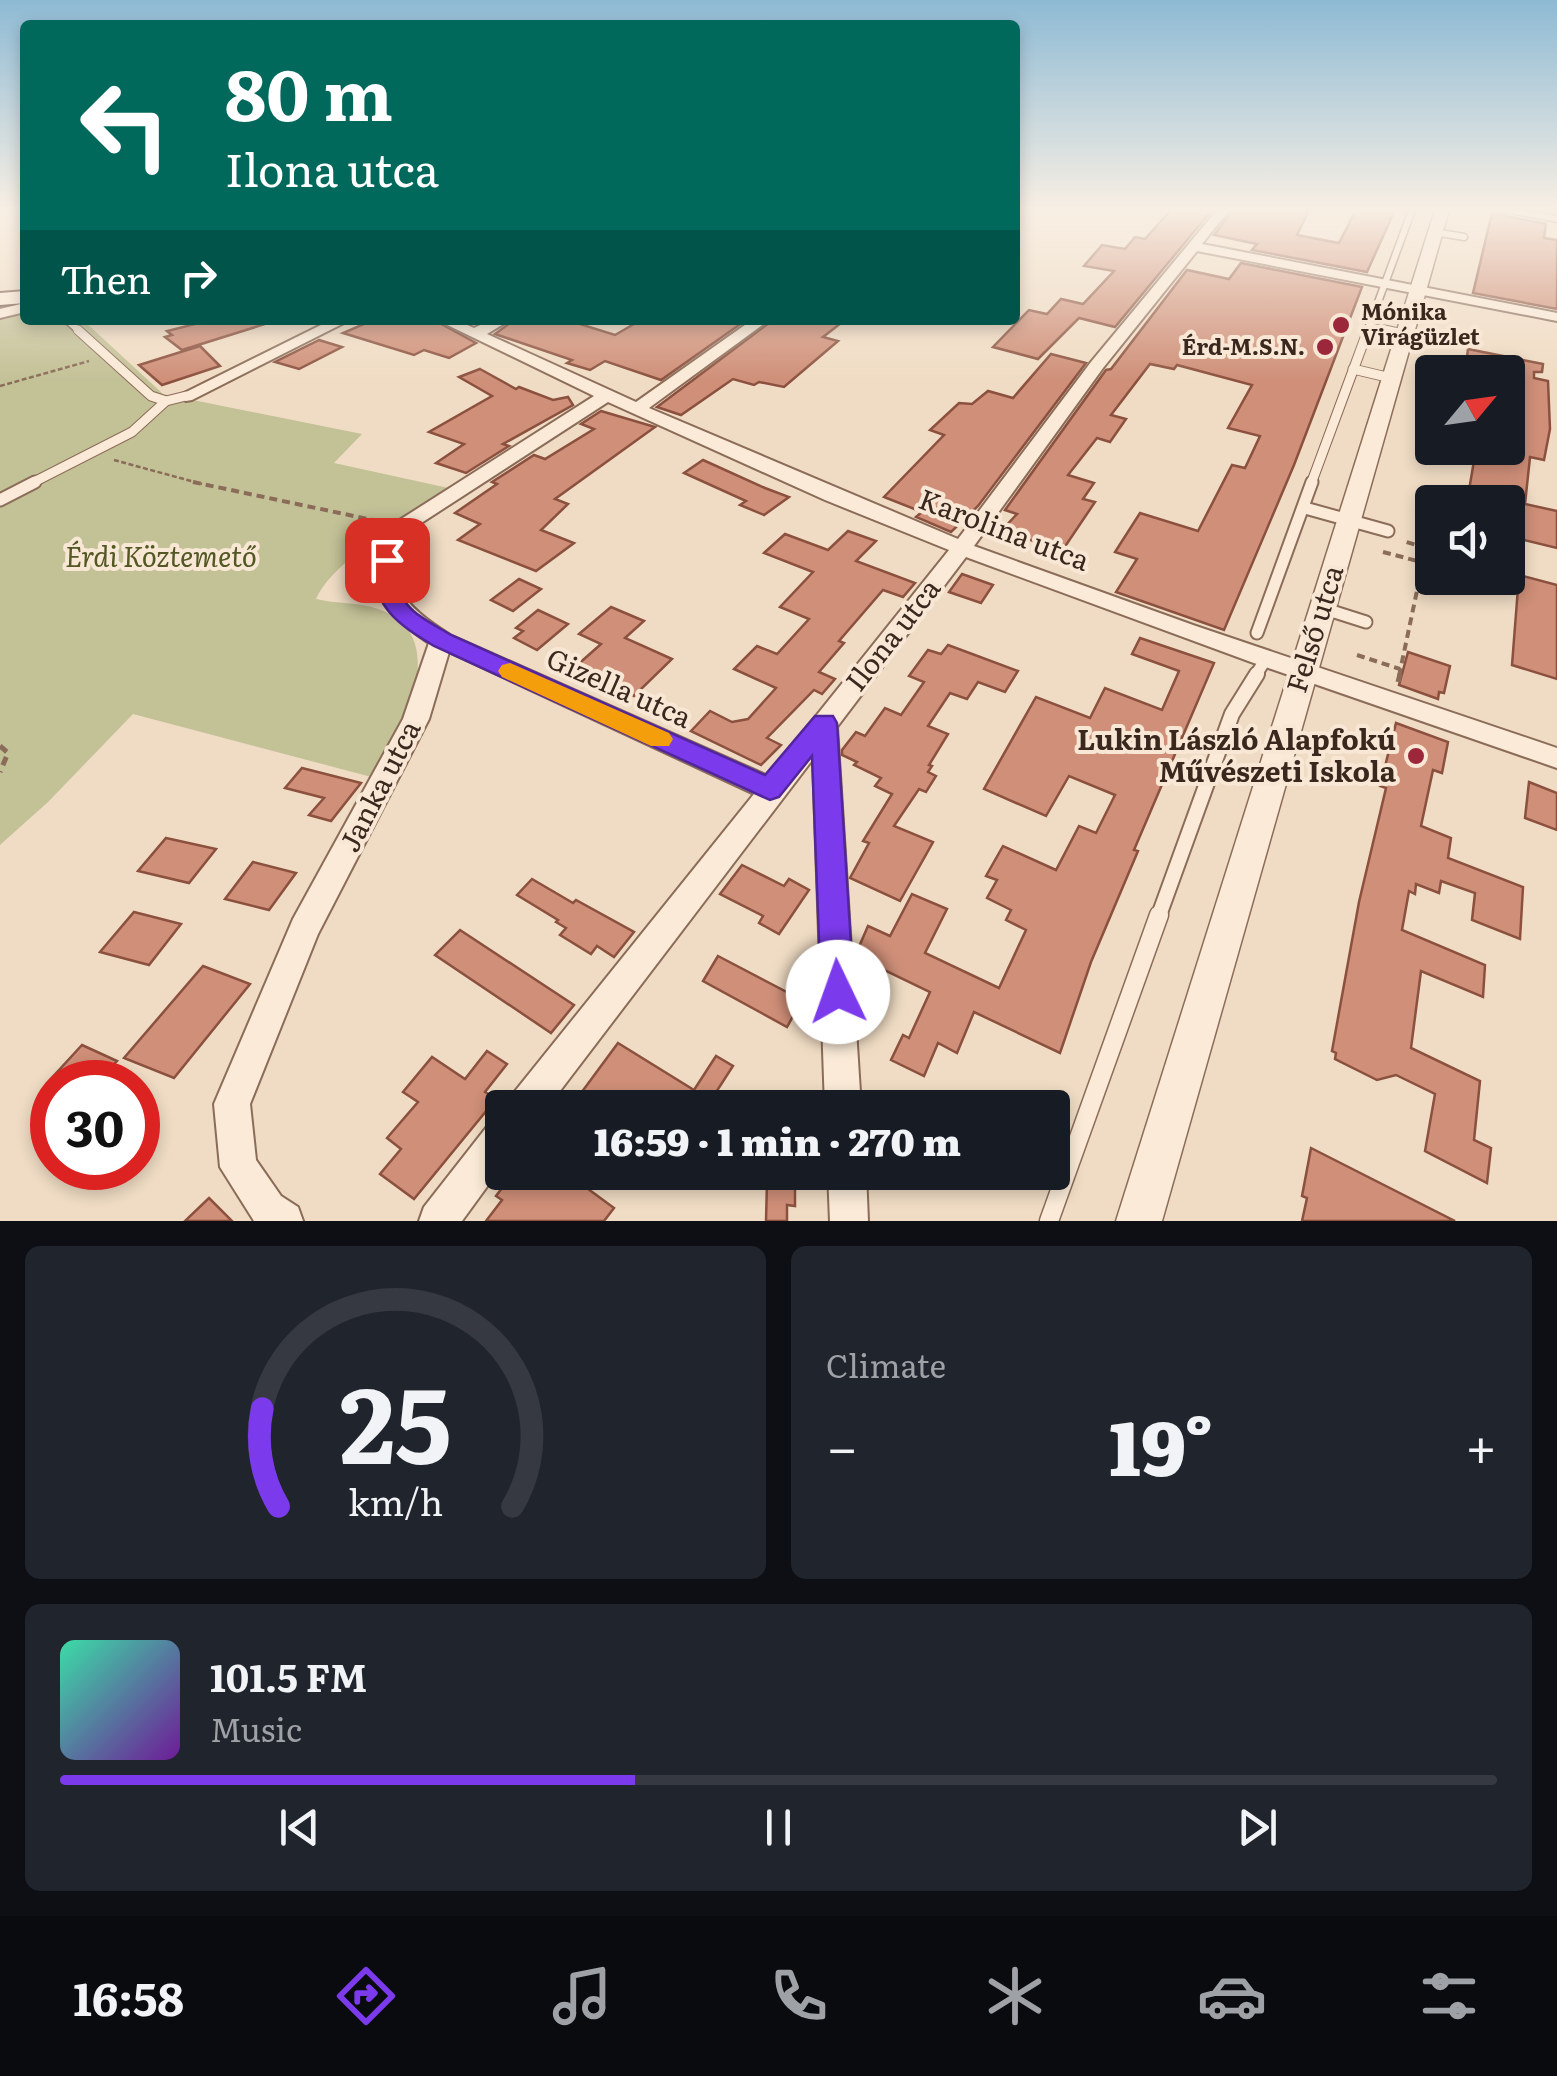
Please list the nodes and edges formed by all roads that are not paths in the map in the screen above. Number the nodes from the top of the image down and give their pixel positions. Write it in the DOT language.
graph roads {
  1 [pos="1176,267"];
  2 [pos="1300,267"];
  3 [pos="1392,267"];
  4 [pos="1423,267"];
  5 [pos="1386,284"];
  6 [pos="1416,290"];
  7 [pos="1557,317"];
  8 [pos="73,325"];
  9 [pos="333,325"];
  10 [pos="455,325"];
  11 [pos="493,325"];
  12 [pos="755,325"];
  13 [pos="1369,326"];
  14 [pos="475,334"];
  15 [pos="1403,334"];
  16 [pos="1353,369"];
  17 [pos="1391,378"];
  18 [pos="186,396"];
  19 [pos="606,396"];
  20 [pos="166,401"];
  21 [pos="636,410"];
  22 [pos="0,500"];
  23 [pos="1305,508"];
  24 [pos="1347,520"];
  25 [pos="1388,532"];
  26 [pos="962,548"];
  27 [pos="1322,608"];
  28 [pos="1366,622"];
  29 [pos="1257,634"];
  30 [pos="442,640"];
  31 [pos="1266,659"];
  32 [pos="1302,672"];
  33 [pos="824,723"];
  34 [pos="1557,758"];
  35 [pos="770,789"];
  36 [pos="539,1090"];
  37 [pos="843,1090"];
  38 [pos="485,1159"];
  39 [pos="848,1190"];
  40 [pos="284,1221"];
  41 [pos="438,1221"];
  42 [pos="849,1221"];
  43 [pos="1049,1221"];
  44 [pos="1139,1221"];
  1 -- 26 [label="street, Ilona utca"];
  2 -- 5 [label="street"];
  3 -- 5 [label="lane"];
  4 -- 6 [label="street, Felső utca"];
  5 -- 6 [label="street"];
  5 -- 13 [label="lane"];
  6 -- 7 [label="street"];
  6 -- 15 [label="street, Felső utca"];
  8 -- 20 [label="lane"];
  9 -- 18 [label="street"];
  10 -- 14 [label="street, Karolina utca"];
  11 -- 14 [label="street"];
  12 -- 21 [label="street"];
  13 -- 15 [label="lane"];
  13 -- 16 [label="lane"];
  14 -- 19 [label="street, Karolina utca"];
  15 -- 17 [label="street, Felső utca"];
  16 -- 17 [label="lane"];
  16 -- 23 [label="lane"];
  17 -- 24 [label="street, Felső utca"];
  18 -- 20 [label="lane"];
  19 -- 21 [label="street, Karolina utca"];
  19 -- 30 [label="street"];
  20 -- 22 [label="lane"];
  21 -- 26 [label="street, Karolina utca"];
  23 -- 24 [label="lane"];
  23 -- 29 [label="lane"];
  24 -- 25 [label="lane"];
  24 -- 27 [label="street, Felső utca"];
  26 -- 31 [label="street, Karolina utca"];
  26 -- 33 [label="street, Ilona utca"];
  27 -- 28 [label="lane"];
  27 -- 32 [label="street, Felső utca"];
  30 -- 35 [label="street, Gizella utca"];
  30 -- 40 [label="street, Janka utca"];
  31 -- 32 [label="street, Karolina utca"];
  31 -- 43 [label="lane"];
  32 -- 34 [label="street, Karolina utca"];
  32 -- 44 [label="street, Felső utca"];
  33 -- 35 [label="street, Ilona utca"];
  33 -- 37 [label="street"];
  35 -- 36 [label="street, Ilona utca"];
  38 -- 41 [label="street"];
  39 -- 42 [label="street"];
}
